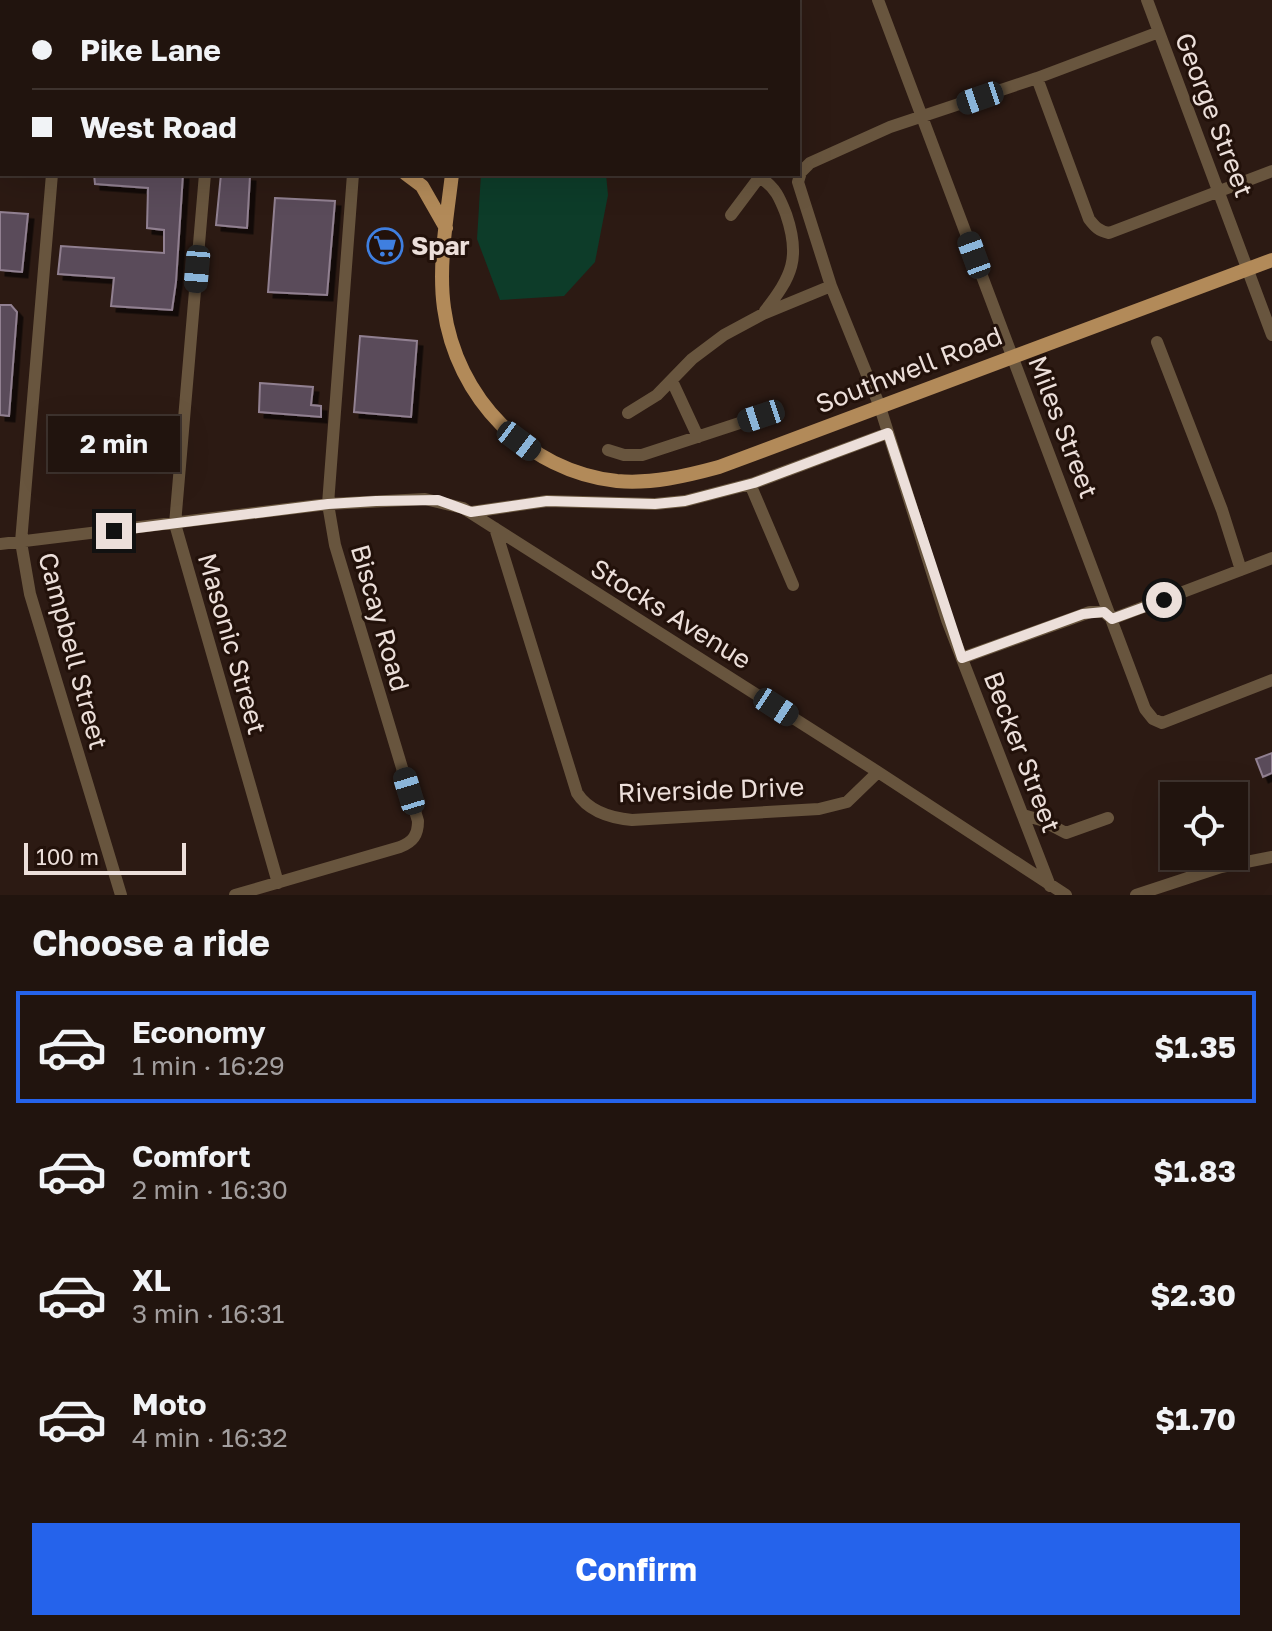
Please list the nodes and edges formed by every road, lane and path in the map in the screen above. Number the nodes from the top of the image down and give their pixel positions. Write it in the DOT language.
graph roads {
  1 [pos="878,0"];
  2 [pos="1147,0"];
  3 [pos="1159,32"];
  4 [pos="1037,78"];
  5 [pos="924,118"];
  6 [pos="1272,171"];
  7 [pos="52,176"];
  8 [pos="205,176"];
  9 [pos="353,176"];
  10 [pos="409,176"];
  11 [pos="452,176"];
  12 [pos="1220,190"];
  13 [pos="731,215"];
  14 [pos="446,229"];
  15 [pos="1272,260"];
  16 [pos="1247,269"];
  17 [pos="831,286"];
  18 [pos="763,314"];
  19 [pos="1272,335"];
  20 [pos="1157,342"];
  21 [pos="1013,357"];
  22 [pos="672,381"];
  23 [pos="880,407"];
  24 [pos="628,413"];
  25 [pos="761,416"];
  26 [pos="888,433"];
  27 [pos="698,437"];
  28 [pos="608,450"];
  29 [pos="750,484"];
  30 [pos="328,504"];
  31 [pos="471,512"];
  32 [pos="175,524"];
  33 [pos="495,528"];
  34 [pos="21,542"];
  35 [pos="0,544"];
  36 [pos="1272,558"];
  37 [pos="1241,570"];
  38 [pos="793,585"];
  39 [pos="1112,619"];
  40 [pos="962,658"];
  41 [pos="1272,680"];
  42 [pos="878,772"];
  43 [pos="1023,815"];
  44 [pos="1108,818"];
  45 [pos="1272,857"];
  46 [pos="278,883"];
  47 [pos="1050,886"];
  48 [pos="121,895"];
  49 [pos="235,895"];
  50 [pos="1066,895"];
  51 [pos="1136,895"];
  1 -- 5 [label="street, Miles Street"];
  2 -- 3 [label="street, George Street"];
  3 -- 4 [label="street"];
  3 -- 12 [label="street, George Street"];
  4 -- 5 [label="street"];
  4 -- 12 [label="street"];
  5 -- 17 [label="street, Becker Street"];
  5 -- 21 [label="street, Miles Street"];
  6 -- 12 [label="street"];
  7 -- 34 [label="street, Campbell Street"];
  8 -- 32 [label="street, Masonic Street"];
  9 -- 30 [label="street, Biscay Road"];
  10 -- 14 [label="main road"];
  11 -- 14 [label="main road, Southwell Road"];
  12 -- 16 [label="street, George Street"];
  13 -- 18 [label="street"];
  14 -- 23 [label="main road, Southwell Road"];
  15 -- 16 [label="main road, Southwell Road"];
  16 -- 19 [label="street, George Street"];
  16 -- 21 [label="main road, Southwell Road"];
  17 -- 18 [label="street"];
  17 -- 23 [label="street, Becker Street"];
  18 -- 22 [label="street"];
  20 -- 37 [label="street"];
  21 -- 23 [label="main road, Southwell Road"];
  21 -- 39 [label="street, Miles Street"];
  22 -- 24 [label="street"];
  22 -- 27 [label="street"];
  23 -- 26 [label="street, Becker Street"];
  25 -- 27 [label="street"];
  26 -- 29 [label="street, Southwell Road"];
  26 -- 40 [label="street, Becker Street"];
  27 -- 28 [label="street"];
  29 -- 31 [label="street, Southwell Road"];
  29 -- 38 [label="street"];
  30 -- 31 [label="street, Stocks Avenue"];
  30 -- 32 [label="street, Stocks Avenue"];
  30 -- 46 [label="street, Biscay Road"];
  31 -- 33 [label="street, Stocks Avenue"];
  32 -- 34 [label="street, Stocks Avenue"];
  32 -- 46 [label="street, Masonic Street"];
  33 -- 42 [label="street, Stocks Avenue"];
  33 -- 42 [label="street, Riverside Drive"];
  34 -- 35 [label="street, Stocks Avenue"];
  34 -- 48 [label="street, Campbell Street"];
  36 -- 37 [label="street"];
  37 -- 39 [label="street"];
  39 -- 40 [label="street"];
  39 -- 41 [label="street, Miles Street"];
  40 -- 43 [label="street, Becker Street"];
  42 -- 47 [label="street, Stocks Avenue"];
  43 -- 44 [label="street"];
  43 -- 47 [label="street, Becker Street"];
  45 -- 51 [label="street"];
  46 -- 49 [label="street"];
  47 -- 50 [label="street, Stocks Avenue"];
}
